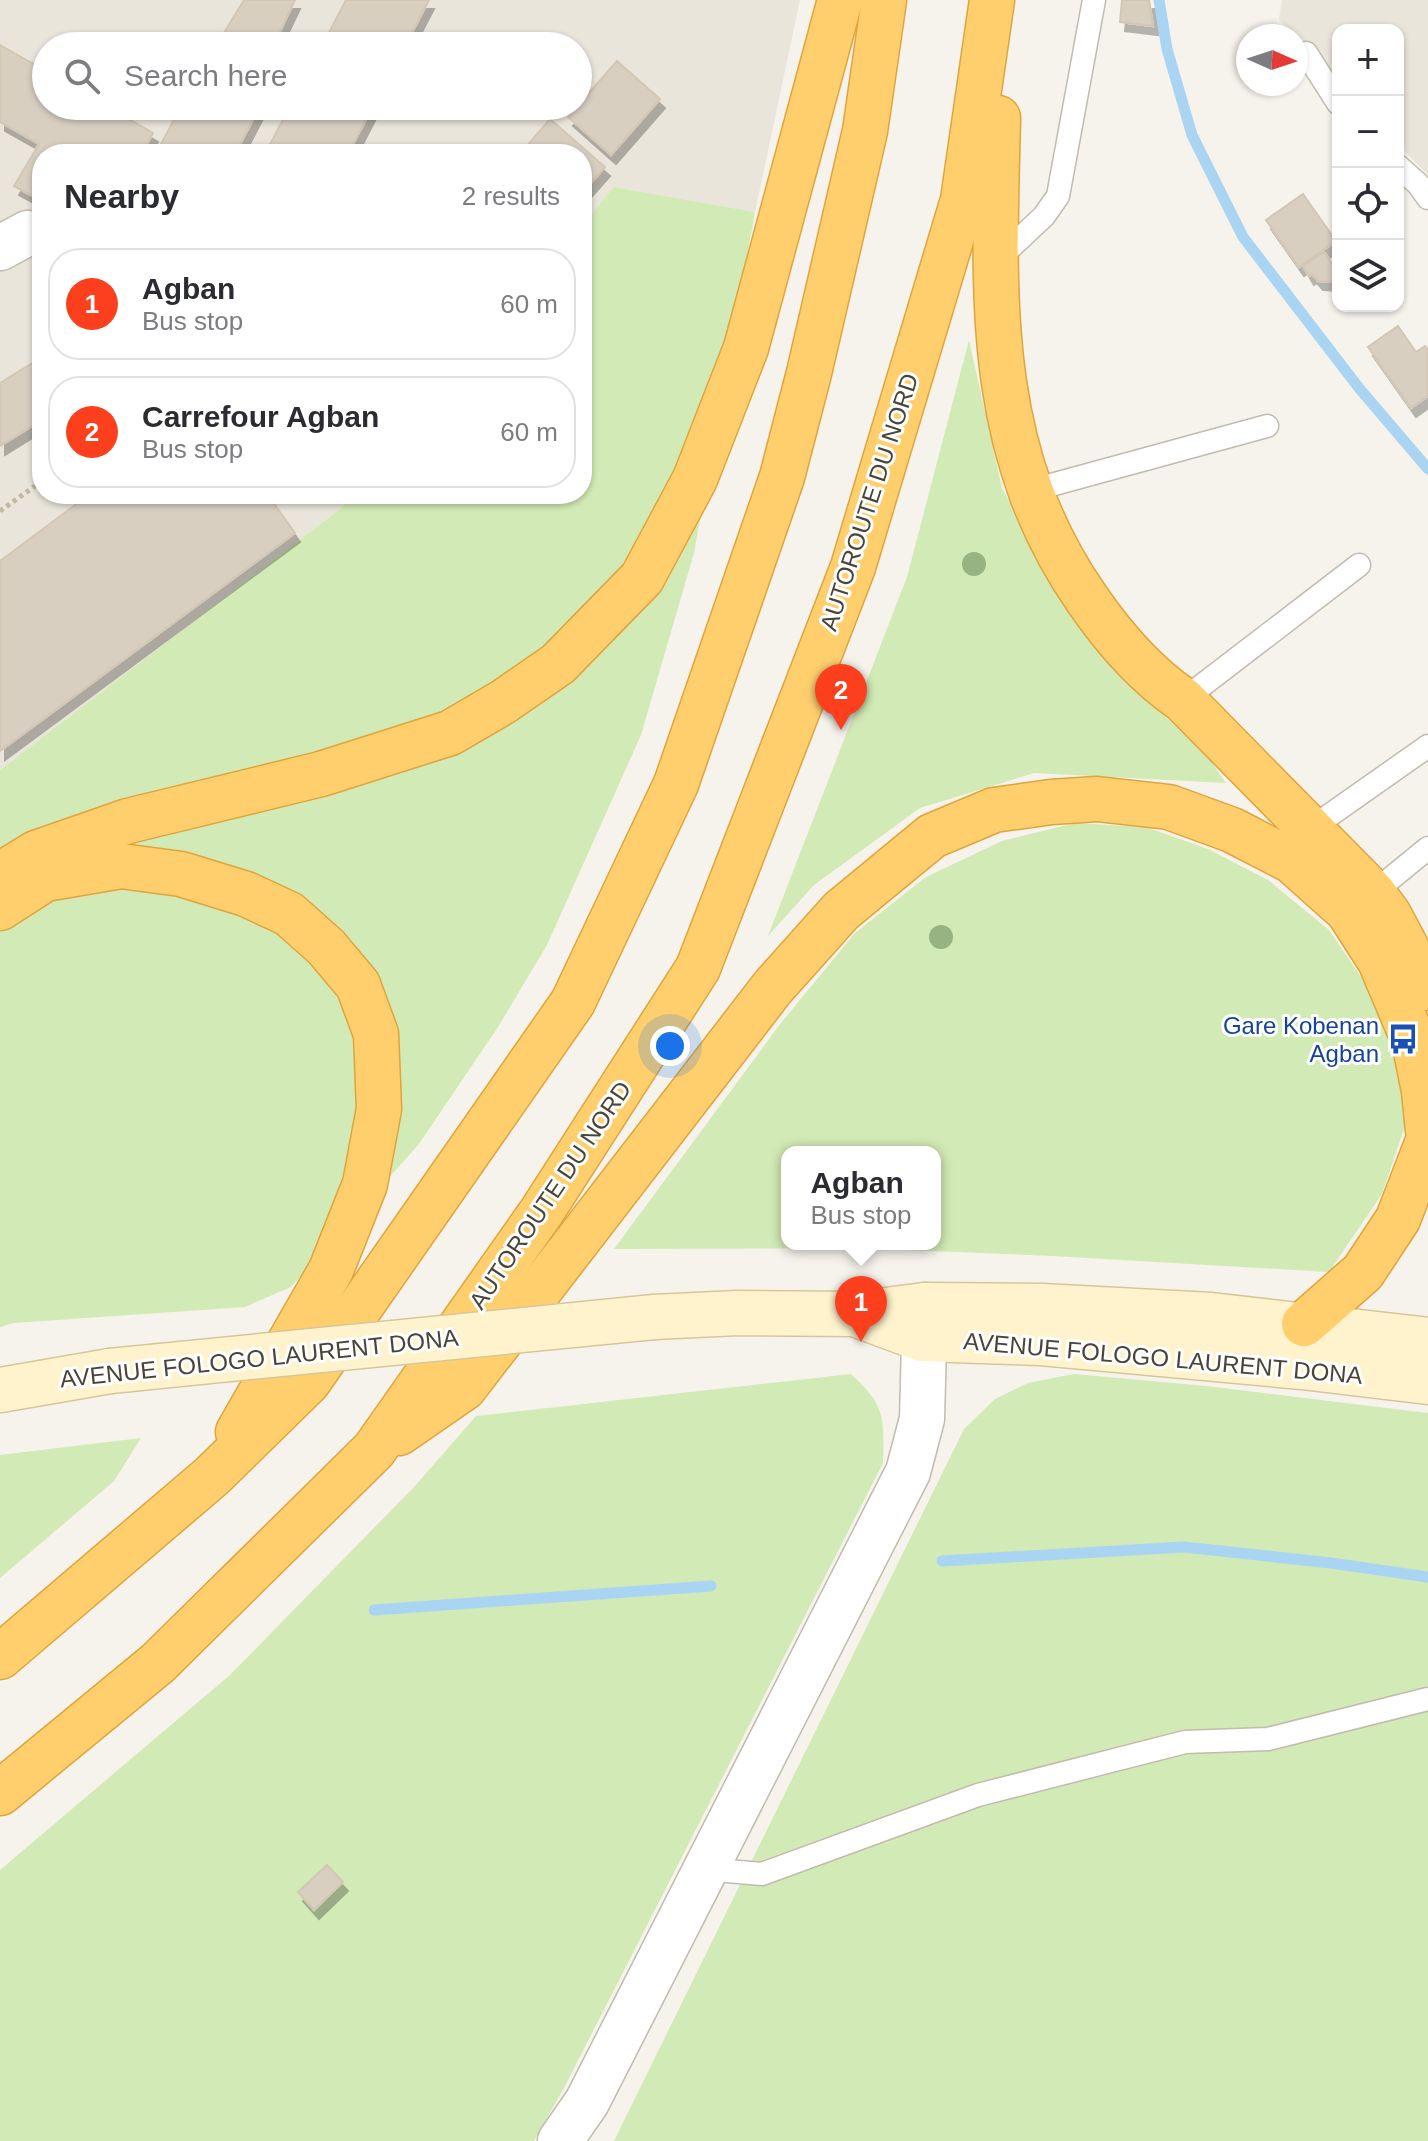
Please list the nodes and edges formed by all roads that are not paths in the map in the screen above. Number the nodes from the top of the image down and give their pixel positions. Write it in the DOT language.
graph roads {
  1 [pos="840,0"];
  2 [pos="884,0"];
  3 [pos="1094,0"];
  4 [pos="991,4"];
  5 [pos="1308,56"];
  6 [pos="1334,96"];
  7 [pos="1400,168"];
  8 [pos="1428,198"];
  9 [pos="995,262"];
  10 [pos="1267,426"];
  11 [pos="1029,491"];
  12 [pos="1359,565"];
  13 [pos="1183,700"];
  14 [pos="1428,746"];
  15 [pos="1310,829"];
  16 [pos="1428,848"];
  17 [pos="0,875"];
  18 [pos="1373,893"];
  19 [pos="0,908"];
  20 [pos="1428,988"];
  21 [pos="1428,1131"];
  22 [pos="1428,1141"];
  23 [pos="923,1322"];
  24 [pos="1304,1324"];
  25 [pos="1428,1340"];
  26 [pos="1428,1382"];
  27 [pos="0,1390"];
  28 [pos="374,1450"];
  29 [pos="212,1476"];
  30 [pos="0,1657"];
  31 [pos="1428,1699"];
  32 [pos="0,1793"];
  33 [pos="704,1869"];
  34 [pos="581,2121"];
  35 [pos="560,2141"];
  1 -- 17 [label="highway"];
  2 -- 29 [label="highway"];
  3 -- 9 [label="lane"];
  4 -- 9 [label="highway"];
  4 -- 28 [label="highway, AUTOROUTE DU NORD"];
  5 -- 6 [label="lane"];
  7 -- 8 [label="lane"];
  9 -- 11 [label="highway"];
  10 -- 11 [label="lane"];
  11 -- 13 [label="highway"];
  12 -- 13 [label="lane"];
  13 -- 15 [label="highway"];
  14 -- 15 [label="lane"];
  15 -- 18 [label="highway"];
  16 -- 18 [label="lane"];
  18 -- 20 [label="highway"];
  19 -- 29 [label="highway"];
  21 -- 28 [label="highway"];
  22 -- 24 [label="highway"];
  23 -- 24 [label="main road, AVENUE FOLOGO LAURENT DONA"];
  23 -- 26 [label="main road, AVENUE FOLOGO LAURENT DONA"];
  23 -- 27 [label="main road, AVENUE FOLOGO LAURENT DONA, bridge"];
  23 -- 33 [label="street"];
  24 -- 25 [label="main road, AVENUE FOLOGO LAURENT DONA"];
  28 -- 32 [label="highway, AUTOROUTE DU NORD"];
  29 -- 30 [label="highway"];
  31 -- 33 [label="lane"];
  33 -- 34 [label="street"];
  34 -- 35 [label="street"];
}
